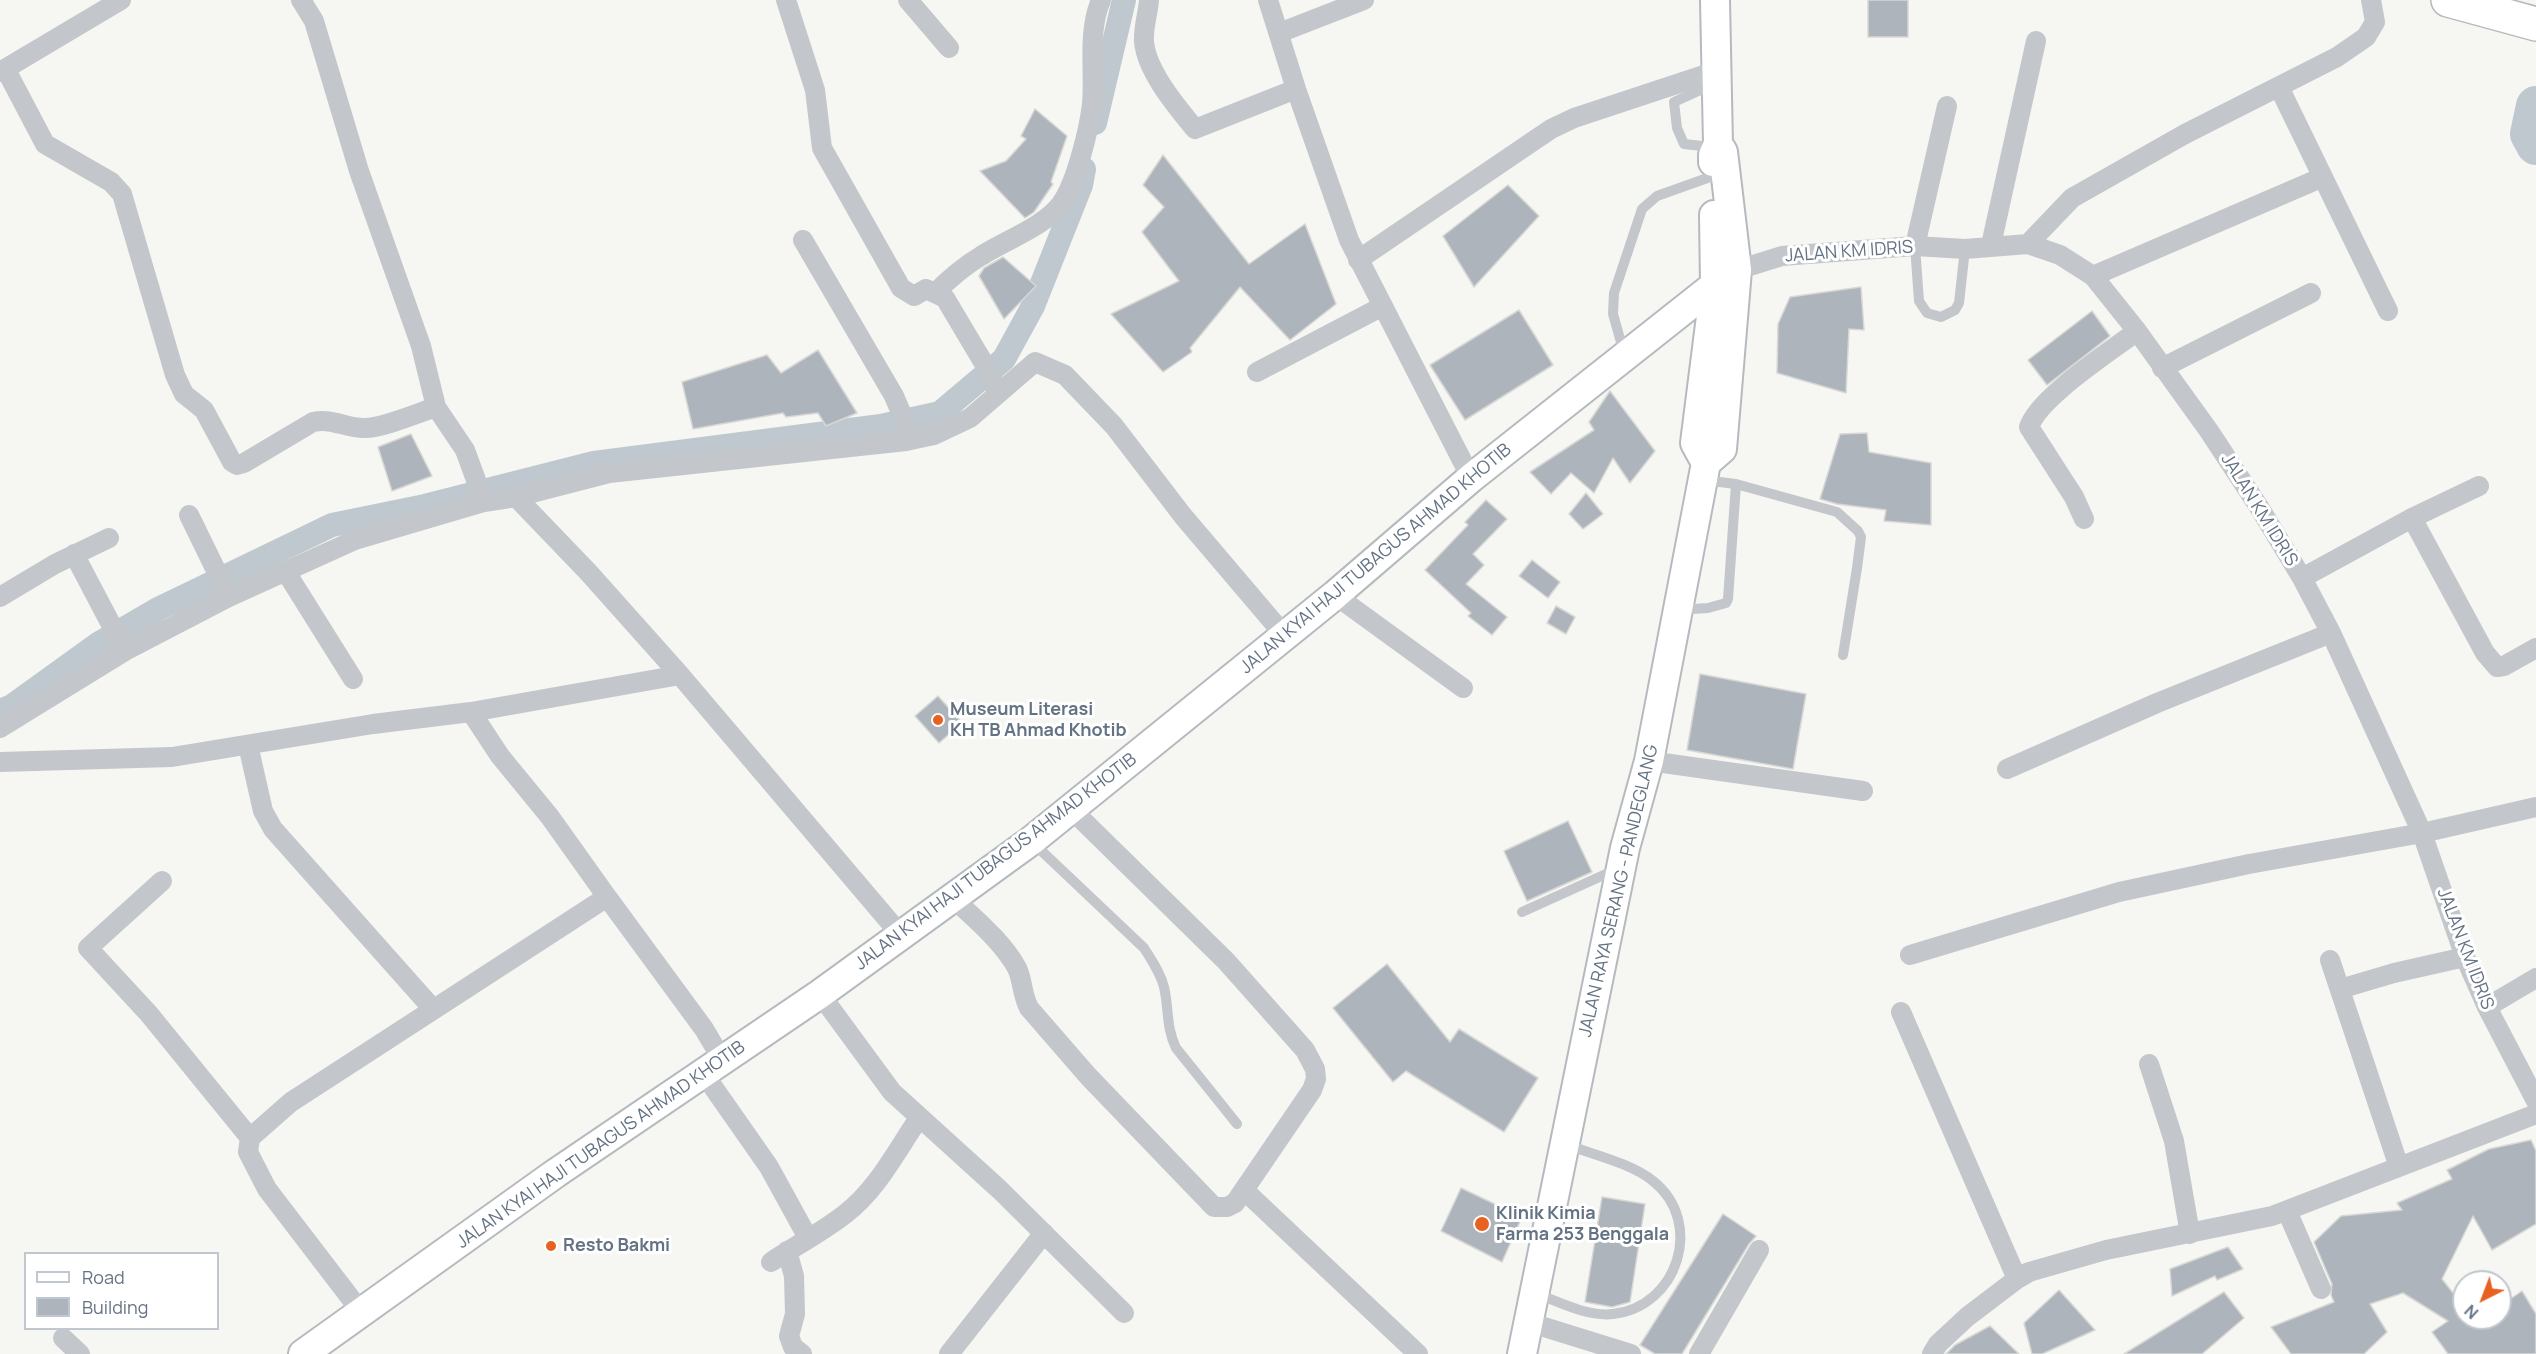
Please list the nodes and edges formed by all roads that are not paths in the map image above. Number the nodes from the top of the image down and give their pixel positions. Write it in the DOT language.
graph roads {
  1 [pos="122,0"];
  2 [pos="301,0"];
  3 [pos="786,0"];
  4 [pos="908,0"];
  5 [pos="1101,0"];
  6 [pos="1268,0"];
  7 [pos="1364,0"];
  8 [pos="1716,0"];
  9 [pos="2371,0"];
  10 [pos="2448,0"];
  11 [pos="1143,2"];
  12 [pos="2536,24"];
  13 [pos="1279,33"];
  14 [pos="2036,41"];
  15 [pos="949,48"];
  16 [pos="3,71"];
  17 [pos="1716,77"];
  18 [pos="2278,87"];
  19 [pos="1296,89"];
  20 [pos="1947,106"];
  21 [pos="1718,144"];
  22 [pos="1713,176"];
  23 [pos="2323,177"];
  24 [pos="803,240"];
  25 [pos="2028,244"];
  26 [pos="1991,245"];
  27 [pos="1915,246"];
  28 [pos="1965,249"];
  29 [pos="1358,260"];
  30 [pos="2093,276"];
  31 [pos="1726,278"];
  32 [pos="935,293"];
  33 [pos="2312,293"];
  34 [pos="1383,306"];
  35 [pos="2388,311"];
  36 [pos="2137,331"];
  37 [pos="1625,356"];
  38 [pos="2162,368"];
  39 [pos="1257,372"];
  40 [pos="995,385"];
  41 [pos="436,407"];
  42 [pos="906,431"];
  43 [pos="1705,471"];
  44 [pos="1471,478"];
  45 [pos="1736,484"];
  46 [pos="2479,486"];
  47 [pos="516,497"];
  48 [pos="483,499"];
  49 [pos="189,515"];
  50 [pos="2412,518"];
  51 [pos="2084,519"];
  52 [pos="109,538"];
  53 [pos="74,554"];
  54 [pos="286,572"];
  55 [pos="2302,578"];
  56 [pos="224,587"];
  57 [pos="1335,595"];
  58 [pos="0,597"];
  59 [pos="1678,610"];
  60 [pos="2331,633"];
  61 [pos="1285,636"];
  62 [pos="119,640"];
  63 [pos="2536,648"];
  64 [pos="1843,656"];
  65 [pos="680,675"];
  66 [pos="353,679"];
  67 [pos="1463,688"];
  68 [pos="471,712"];
  69 [pos="0,728"];
  70 [pos="248,745"];
  71 [pos="1649,761"];
  72 [pos="0,762"];
  73 [pos="2007,769"];
  74 [pos="1863,791"];
  75 [pos="2536,807"];
  76 [pos="1072,810"];
  77 [pos="2422,833"];
  78 [pos="1031,841"];
  79 [pos="1621,868"];
  80 [pos="162,881"];
  81 [pos="607,897"];
  82 [pos="954,898"];
  83 [pos="1522,912"];
  84 [pos="900,934"];
  85 [pos="1910,955"];
  86 [pos="2465,957"];
  87 [pos="2330,960"];
  88 [pos="2536,978"];
  89 [pos="2340,989"];
  90 [pos="820,994"];
  91 [pos="2487,1007"];
  92 [pos="433,1009"];
  93 [pos="1901,1012"];
  94 [pos="2149,1064"];
  95 [pos="713,1067"];
  96 [pos="2536,1101"];
  97 [pos="2536,1114"];
  98 [pos="919,1118"];
  99 [pos="1237,1124"];
  100 [pos="250,1138"];
  101 [pos="1564,1144"];
  102 [pos="2399,1167"];
  103 [pos="1245,1191"];
  104 [pos="2288,1211"];
  105 [pos="1044,1233"];
  106 [pos="2190,1234"];
  107 [pos="808,1238"];
  108 [pos="1759,1250"];
  109 [pos="788,1251"];
  110 [pos="771,1262"];
  111 [pos="2017,1279"];
  112 [pos="2321,1289"];
  113 [pos="1534,1293"];
  114 [pos="362,1313"];
  115 [pos="1124,1313"];
  116 [pos="1528,1322"];
  117 [pos="63,1338"];
  118 [pos="80,1354"];
  119 [pos="303,1354"];
  120 [pos="802,1354"];
  121 [pos="949,1354"];
  122 [pos="1418,1354"];
  123 [pos="1522,1354"];
  124 [pos="1631,1354"];
  125 [pos="1699,1354"];
  126 [pos="1932,1354"];
  1 -- 16 [label="street"];
  2 -- 41 [label="street"];
  3 -- 32 [label="street"];
  4 -- 15 [label="street"];
  5 -- 32 [label="street"];
  6 -- 13 [label="street"];
  7 -- 13 [label="street"];
  8 -- 17 [label="street"];
  9 -- 18 [label="street"];
  10 -- 12 [label="highway"];
  11 -- 19 [label="street"];
  13 -- 19 [label="street"];
  14 -- 26 [label="street"];
  16 -- 41 [label="street"];
  17 -- 21 [label="street"];
  17 -- 21 [label="lane"];
  17 -- 29 [label="street"];
  18 -- 23 [label="street"];
  18 -- 25 [label="street"];
  19 -- 29 [label="street"];
  20 -- 27 [label="street"];
  21 -- 22 [label="street"];
  21 -- 31 [label="street"];
  22 -- 31 [label="street"];
  22 -- 37 [label="lane"];
  23 -- 30 [label="street"];
  23 -- 35 [label="street"];
  24 -- 42 [label="street"];
  25 -- 26 [label="street, JALAN KM IDRIS"];
  25 -- 30 [label="street, JALAN KM IDRIS"];
  26 -- 28 [label="street, JALAN KM IDRIS"];
  27 -- 28 [label="street, JALAN KM IDRIS"];
  27 -- 28 [label="lane"];
  27 -- 31 [label="street, JALAN KM IDRIS"];
  29 -- 34 [label="street"];
  30 -- 36 [label="street, JALAN KM IDRIS"];
  31 -- 37 [label="street, JALAN KYAI HAJI TUBAGUS AHMAD KHOTIB"];
  31 -- 43 [label="street"];
  32 -- 40 [label="street"];
  33 -- 38 [label="street"];
  34 -- 39 [label="street"];
  34 -- 44 [label="street"];
  36 -- 38 [label="street, JALAN KM IDRIS"];
  36 -- 51 [label="street"];
  37 -- 44 [label="street, JALAN KYAI HAJI TUBAGUS AHMAD KHOTIB"];
  38 -- 55 [label="street, JALAN KM IDRIS"];
  40 -- 42 [label="street"];
  40 -- 61 [label="street"];
  41 -- 48 [label="street"];
  42 -- 47 [label="street"];
  43 -- 45 [label="lane"];
  43 -- 59 [label="street, JALAN RAYA SERANG - PANDEGLANG"];
  44 -- 57 [label="street, JALAN KYAI HAJI TUBAGUS AHMAD KHOTIB"];
  45 -- 59 [label="lane"];
  45 -- 64 [label="lane"];
  46 -- 50 [label="street"];
  47 -- 48 [label="street"];
  47 -- 65 [label="street"];
  48 -- 54 [label="street"];
  49 -- 56 [label="street"];
  50 -- 55 [label="street"];
  50 -- 63 [label="street"];
  52 -- 53 [label="street"];
  53 -- 58 [label="street"];
  53 -- 62 [label="street"];
  54 -- 56 [label="street"];
  54 -- 66 [label="street"];
  55 -- 60 [label="street, JALAN KM IDRIS"];
  56 -- 62 [label="street"];
  57 -- 61 [label="street, JALAN KYAI HAJI TUBAGUS AHMAD KHOTIB"];
  57 -- 67 [label="street"];
  59 -- 71 [label="street, JALAN RAYA SERANG - PANDEGLANG"];
  60 -- 73 [label="street"];
  60 -- 77 [label="street, JALAN KM IDRIS"];
  61 -- 76 [label="street, JALAN KYAI HAJI TUBAGUS AHMAD KHOTIB"];
  62 -- 69 [label="street"];
  65 -- 68 [label="street"];
  65 -- 84 [label="street"];
  68 -- 70 [label="street"];
  68 -- 81 [label="street"];
  70 -- 72 [label="street"];
  70 -- 92 [label="street"];
  71 -- 74 [label="street"];
  71 -- 79 [label="street, JALAN RAYA SERANG - PANDEGLANG"];
  75 -- 77 [label="street"];
  76 -- 78 [label="street, JALAN KYAI HAJI TUBAGUS AHMAD KHOTIB"];
  76 -- 103 [label="street"];
  77 -- 85 [label="street"];
  77 -- 86 [label="street, JALAN KM IDRIS"];
  78 -- 82 [label="street, JALAN KYAI HAJI TUBAGUS AHMAD KHOTIB"];
  78 -- 99 [label="lane"];
  79 -- 83 [label="lane"];
  79 -- 101 [label="street, JALAN RAYA SERANG - PANDEGLANG"];
  80 -- 100 [label="street"];
  81 -- 92 [label="street"];
  81 -- 95 [label="street"];
  82 -- 84 [label="street, JALAN KYAI HAJI TUBAGUS AHMAD KHOTIB"];
  82 -- 103 [label="street"];
  84 -- 90 [label="street, JALAN KYAI HAJI TUBAGUS AHMAD KHOTIB"];
  86 -- 89 [label="street"];
  86 -- 91 [label="street, JALAN KM IDRIS"];
  87 -- 89 [label="street"];
  88 -- 91 [label="street"];
  89 -- 102 [label="street"];
  90 -- 95 [label="street, JALAN KYAI HAJI TUBAGUS AHMAD KHOTIB"];
  90 -- 98 [label="street"];
  91 -- 96 [label="street, JALAN KM IDRIS"];
  92 -- 100 [label="street"];
  93 -- 111 [label="street"];
  94 -- 106 [label="street"];
  95 -- 107 [label="street"];
  95 -- 114 [label="street, JALAN KYAI HAJI TUBAGUS AHMAD KHOTIB"];
  97 -- 102 [label="street"];
  98 -- 105 [label="street"];
  98 -- 107 [label="street"];
  100 -- 114 [label="street"];
  101 -- 113 [label="street, JALAN RAYA SERANG - PANDEGLANG"];
  101 -- 113 [label="lane"];
  102 -- 104 [label="street"];
  103 -- 122 [label="street"];
  104 -- 106 [label="street"];
  104 -- 112 [label="street"];
  105 -- 115 [label="street"];
  105 -- 121 [label="street"];
  106 -- 111 [label="street"];
  107 -- 109 [label="street"];
  108 -- 125 [label="street"];
  109 -- 110 [label="street"];
  109 -- 120 [label="street"];
  111 -- 126 [label="street"];
  113 -- 116 [label="street, JALAN RAYA SERANG - PANDEGLANG"];
  114 -- 119 [label="street, JALAN KYAI HAJI TUBAGUS AHMAD KHOTIB"];
  116 -- 123 [label="street, JALAN RAYA SERANG - PANDEGLANG"];
  116 -- 124 [label="street"];
  117 -- 118 [label="street"];
}
